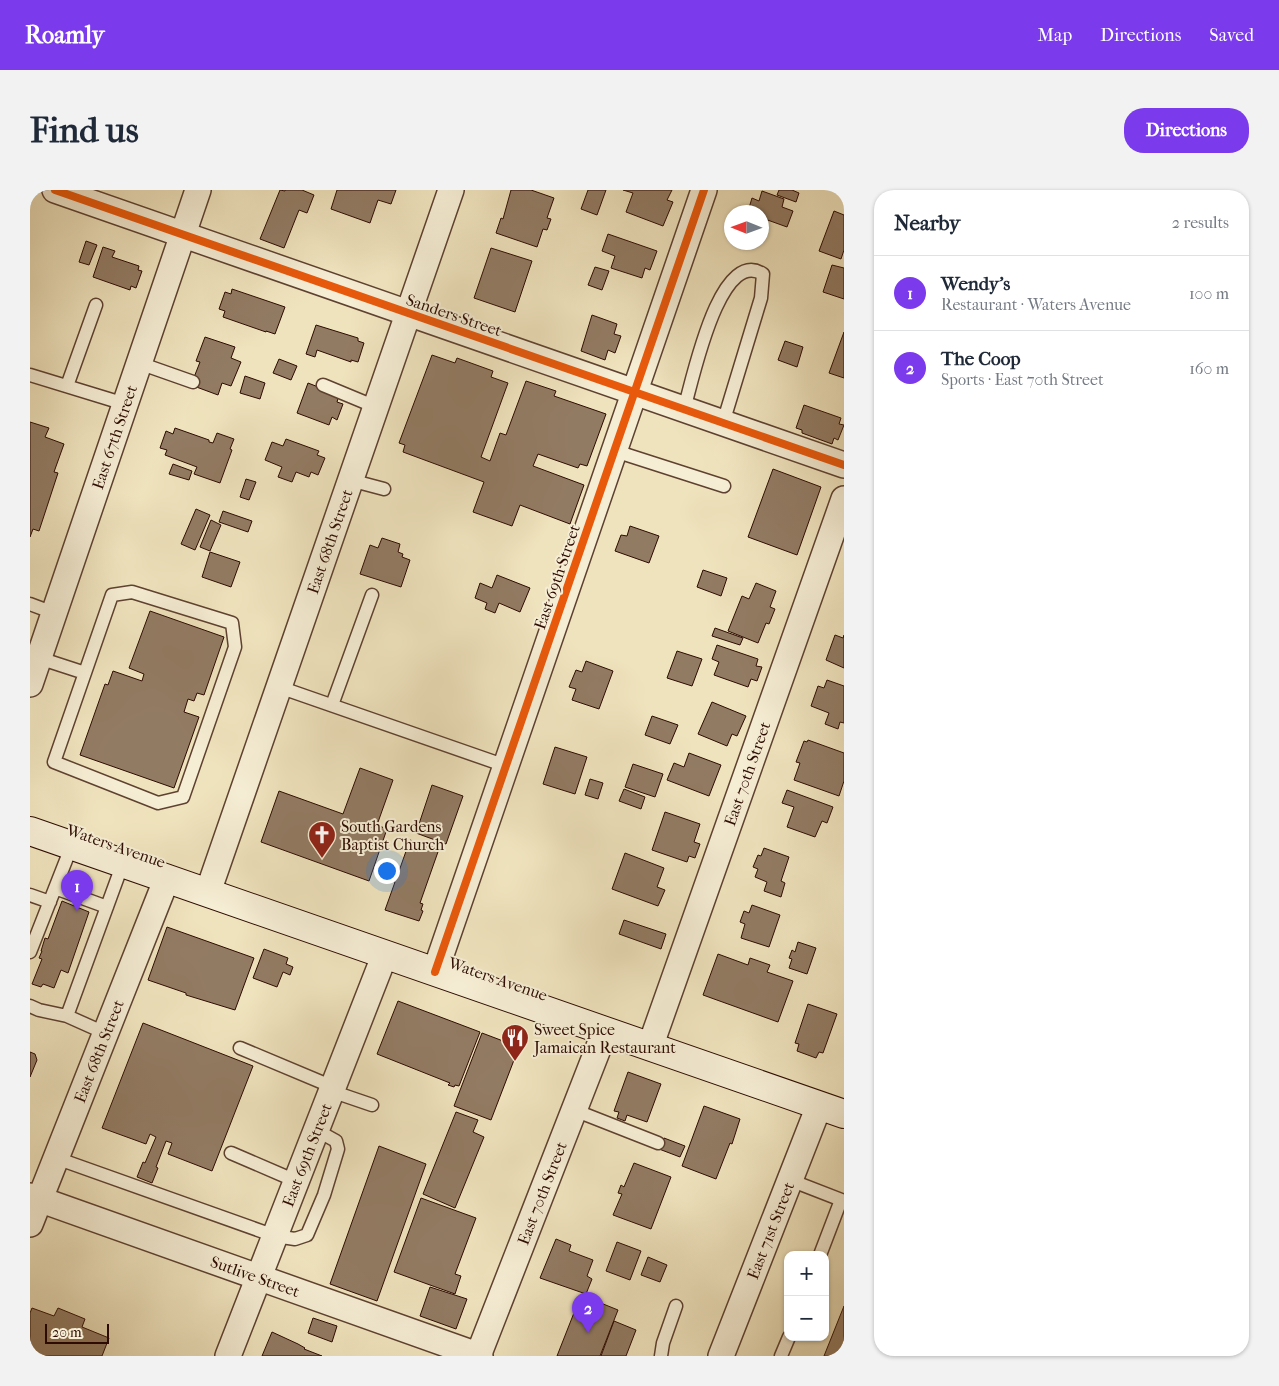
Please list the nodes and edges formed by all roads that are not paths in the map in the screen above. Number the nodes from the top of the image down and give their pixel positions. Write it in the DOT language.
graph roads {
  1 [pos="55,190"];
  2 [pos="198,190"];
  3 [pos="451,190"];
  4 [pos="704,190"];
  5 [pos="183,234"];
  6 [pos="96,305"];
  7 [pos="408,313"];
  8 [pos="139,363"];
  9 [pos="30,375"];
  10 [pos="193,382"];
  11 [pos="323,385"];
  12 [pos="67,386"];
  13 [pos="635,392"];
  14 [pos="125,404"];
  15 [pos="376,407"];
  16 [pos="684,409"];
  17 [pos="723,423"];
  18 [pos="615,451"];
  19 [pos="844,465"];
  20 [pos="350,480"];
  21 [pos="724,486"];
  22 [pos="384,489"];
  23 [pos="844,499"];
  24 [pos="372,595"];
  25 [pos="30,604"];
  26 [pos="54,613"];
  27 [pos="39,658"];
  28 [pos="85,673"];
  29 [pos="30,684"];
  30 [pos="279,686"];
  31 [pos="332,705"];
  32 [pos="506,766"];
  33 [pos="30,831"];
  34 [pos="72,845"];
  35 [pos="123,863"];
  36 [pos="167,878"];
  37 [pos="55,888"];
  38 [pos="208,892"];
  39 [pos="30,894"];
  40 [pos="50,902"];
  41 [pos="107,907"];
  42 [pos="30,952"];
  43 [pos="384,954"];
  44 [pos="435,972"];
  45 [pos="30,1006"];
  46 [pos="66,1016"];
  47 [pos="605,1031"];
  48 [pos="106,1033"];
  49 [pos="650,1047"];
  50 [pos="240,1048"];
  51 [pos="332,1089"];
  52 [pos="372,1105"];
  53 [pos="819,1106"];
  54 [pos="574,1110"];
  55 [pos="844,1114"];
  56 [pos="316,1130"];
  57 [pos="658,1143"];
  58 [pos="231,1153"];
  59 [pos="56,1158"];
  60 [pos="296,1180"];
  61 [pos="790,1180"];
  62 [pos="35,1198"];
  63 [pos="843,1200"];
  64 [pos="30,1224"];
  65 [pos="275,1236"];
  66 [pos="822,1251"];
  67 [pos="259,1277"];
  68 [pos="676,1306"];
  69 [pos="787,1341"];
  70 [pos="228,1356"];
  71 [pos="479,1356"];
  72 [pos="662,1356"];
  73 [pos="721,1356"];
  74 [pos="781,1356"];
  1 -- 5 [label="street, Sanders Street"];
  2 -- 5 [label="street, East 67th Street"];
  3 -- 7 [label="street, East 68th Street"];
  4 -- 13 [label="street, East 69th Street"];
  5 -- 7 [label="street, Sanders Street"];
  5 -- 8 [label="street, East 67th Street"];
  6 -- 12 [label="lane"];
  7 -- 13 [label="street, Sanders Street"];
  7 -- 15 [label="street, East 68th Street"];
  8 -- 10 [label="lane"];
  8 -- 14 [label="street, East 67th Street"];
  9 -- 12 [label="lane"];
  11 -- 15 [label="lane"];
  12 -- 14 [label="lane"];
  13 -- 16 [label="street, Sanders Street"];
  13 -- 18 [label="street, East 69th Street"];
  14 -- 26 [label="street, East 67th Street"];
  15 -- 20 [label="street, East 68th Street"];
  16 -- 17 [label="street, Sanders Street"];
  16 -- 17 [label="lane"];
  17 -- 19 [label="street, Sanders Street"];
  18 -- 21 [label="lane"];
  18 -- 32 [label="street, East 69th Street"];
  20 -- 22 [label="lane"];
  20 -- 30 [label="street, East 68th Street"];
  23 -- 49 [label="street, East 70th Street"];
  24 -- 31 [label="lane"];
  25 -- 26 [label="lane"];
  26 -- 27 [label="street, East 67th Street"];
  27 -- 28 [label="lane"];
  27 -- 29 [label="street, East 67th Street"];
  28 -- 28 [label="lane"];
  30 -- 31 [label="lane"];
  30 -- 38 [label="street, East 68th Street"];
  31 -- 32 [label="lane"];
  32 -- 44 [label="street, East 69th Street"];
  33 -- 34 [label="main road, Waters Avenue"];
  34 -- 35 [label="main road, Waters Avenue"];
  34 -- 37 [label="lane"];
  35 -- 36 [label="main road, Waters Avenue"];
  35 -- 41 [label="lane"];
  36 -- 38 [label="main road, Waters Avenue"];
  36 -- 48 [label="street, East 68th Street"];
  37 -- 40 [label="lane"];
  37 -- 41 [label="lane"];
  38 -- 43 [label="main road, Waters Avenue"];
  39 -- 40 [label="lane"];
  40 -- 42 [label="lane"];
  41 -- 46 [label="lane"];
  43 -- 44 [label="main road, Waters Avenue"];
  43 -- 51 [label="street, East 69th Street"];
  44 -- 47 [label="main road, Waters Avenue"];
  45 -- 46 [label="lane"];
  46 -- 48 [label="lane"];
  47 -- 49 [label="main road, Waters Avenue"];
  47 -- 54 [label="street, East 70th Street"];
  48 -- 59 [label="street, East 68th Street"];
  49 -- 53 [label="main road, Waters Avenue"];
  50 -- 51 [label="lane"];
  51 -- 52 [label="lane"];
  51 -- 56 [label="street, East 69th Street"];
  53 -- 55 [label="main road, Waters Avenue"];
  53 -- 61 [label="street, East 71st Street"];
  54 -- 57 [label="lane"];
  54 -- 71 [label="street, East 70th Street"];
  56 -- 60 [label="street, East 69th Street"];
  56 -- 65 [label="lane"];
  58 -- 60 [label="lane"];
  59 -- 62 [label="street, East 68th Street"];
  59 -- 65 [label="lane"];
  60 -- 65 [label="street, East 69th Street"];
  61 -- 63 [label="lane"];
  61 -- 73 [label="street, East 71st Street"];
  62 -- 64 [label="street, East 68th Street"];
  62 -- 67 [label="street, Sutlive Street"];
  63 -- 66 [label="lane"];
  65 -- 67 [label="street, East 69th Street"];
  67 -- 70 [label="street, East 69th Street"];
  67 -- 71 [label="street, Sutlive Street"];
  68 -- 72 [label="lane"];
  69 -- 74 [label="lane"];
}
